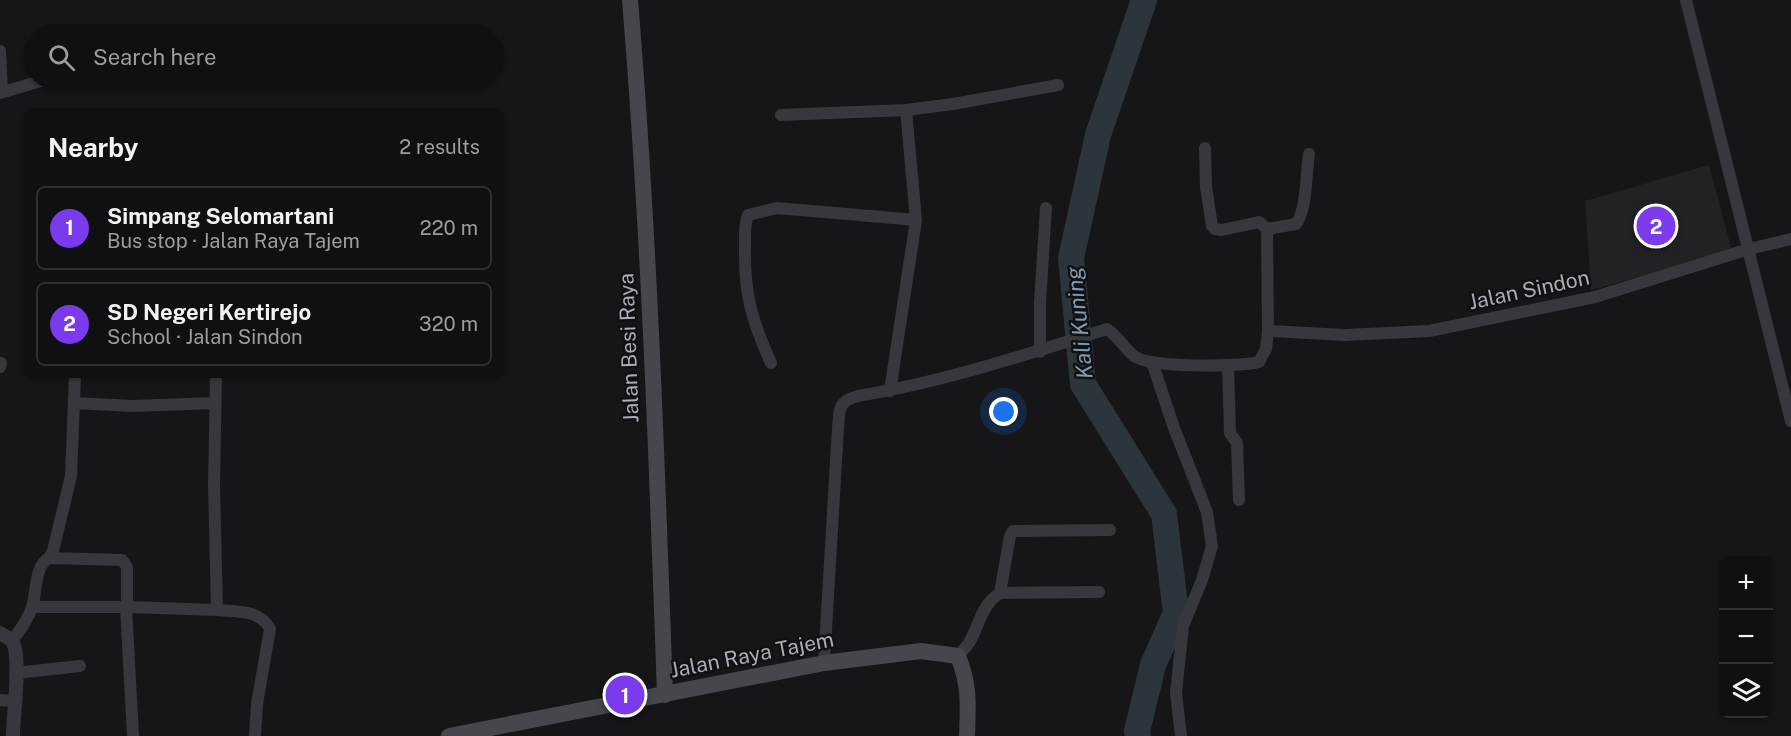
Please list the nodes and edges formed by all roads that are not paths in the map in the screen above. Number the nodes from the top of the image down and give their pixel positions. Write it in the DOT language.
graph roads {
  1 [pos="630,0"];
  2 [pos="1686,0"];
  3 [pos="0,51"];
  4 [pos="1058,85"];
  5 [pos="24,86"];
  6 [pos="1,92"];
  7 [pos="906,110"];
  8 [pos="781,115"];
  9 [pos="1205,148"];
  10 [pos="1308,154"];
  11 [pos="1046,208"];
  12 [pos="916,220"];
  13 [pos="1267,229"];
  14 [pos="1791,239"];
  15 [pos="1749,249"];
  16 [pos="1269,331"];
  17 [pos="1040,352"];
  18 [pos="1152,362"];
  19 [pos="771,363"];
  20 [pos="1228,365"];
  21 [pos="75,378"];
  22 [pos="216,378"];
  23 [pos="890,391"];
  24 [pos="215,403"];
  25 [pos="74,404"];
  26 [pos="1791,421"];
  27 [pos="1239,500"];
  28 [pos="1110,530"];
  29 [pos="49,558"];
  30 [pos="1099,592"];
  31 [pos="1000,593"];
  32 [pos="32,607"];
  33 [pos="127,607"];
  34 [pos="217,610"];
  35 [pos="0,633"];
  36 [pos="12,641"];
  37 [pos="958,656"];
  38 [pos="824,663"];
  39 [pos="80,666"];
  40 [pos="16,673"];
  41 [pos="665,695"];
  42 [pos="0,700"];
  43 [pos="15,701"];
  44 [pos="13,736"];
  45 [pos="133,736"];
  46 [pos="255,736"];
  47 [pos="449,736"];
  48 [pos="967,736"];
  49 [pos="1181,736"];
  1 -- 41 [label="main road, Jalan Besi Raya"];
  2 -- 15 [label="street"];
  3 -- 6 [label="street"];
  4 -- 7 [label="street"];
  5 -- 6 [label="street"];
  7 -- 8 [label="street"];
  7 -- 12 [label="street"];
  9 -- 13 [label="street"];
  10 -- 13 [label="street"];
  11 -- 17 [label="street"];
  12 -- 19 [label="street"];
  12 -- 23 [label="street"];
  13 -- 16 [label="street"];
  14 -- 15 [label="street, Jalan Sindon"];
  15 -- 16 [label="street, Jalan Sindon"];
  15 -- 26 [label="street"];
  16 -- 20 [label="street"];
  17 -- 18 [label="street"];
  17 -- 23 [label="street"];
  18 -- 20 [label="street"];
  18 -- 49 [label="street"];
  20 -- 27 [label="street"];
  21 -- 25 [label="street"];
  22 -- 24 [label="street"];
  23 -- 38 [label="street"];
  24 -- 25 [label="street"];
  24 -- 34 [label="street"];
  25 -- 29 [label="street"];
  28 -- 31 [label="street"];
  29 -- 32 [label="street"];
  29 -- 33 [label="street"];
  30 -- 31 [label="street"];
  31 -- 37 [label="street"];
  32 -- 33 [label="street"];
  32 -- 36 [label="street"];
  33 -- 34 [label="street"];
  33 -- 45 [label="street"];
  34 -- 46 [label="street"];
  35 -- 36 [label="street"];
  36 -- 40 [label="street"];
  37 -- 38 [label="main road, Jalan Raya Tajem"];
  37 -- 48 [label="main road"];
  38 -- 41 [label="main road, Jalan Raya Tajem"];
  39 -- 40 [label="street"];
  40 -- 43 [label="street"];
  41 -- 47 [label="main road, Jalan Raya Tajem"];
  42 -- 43 [label="street"];
  43 -- 44 [label="street"];
}
